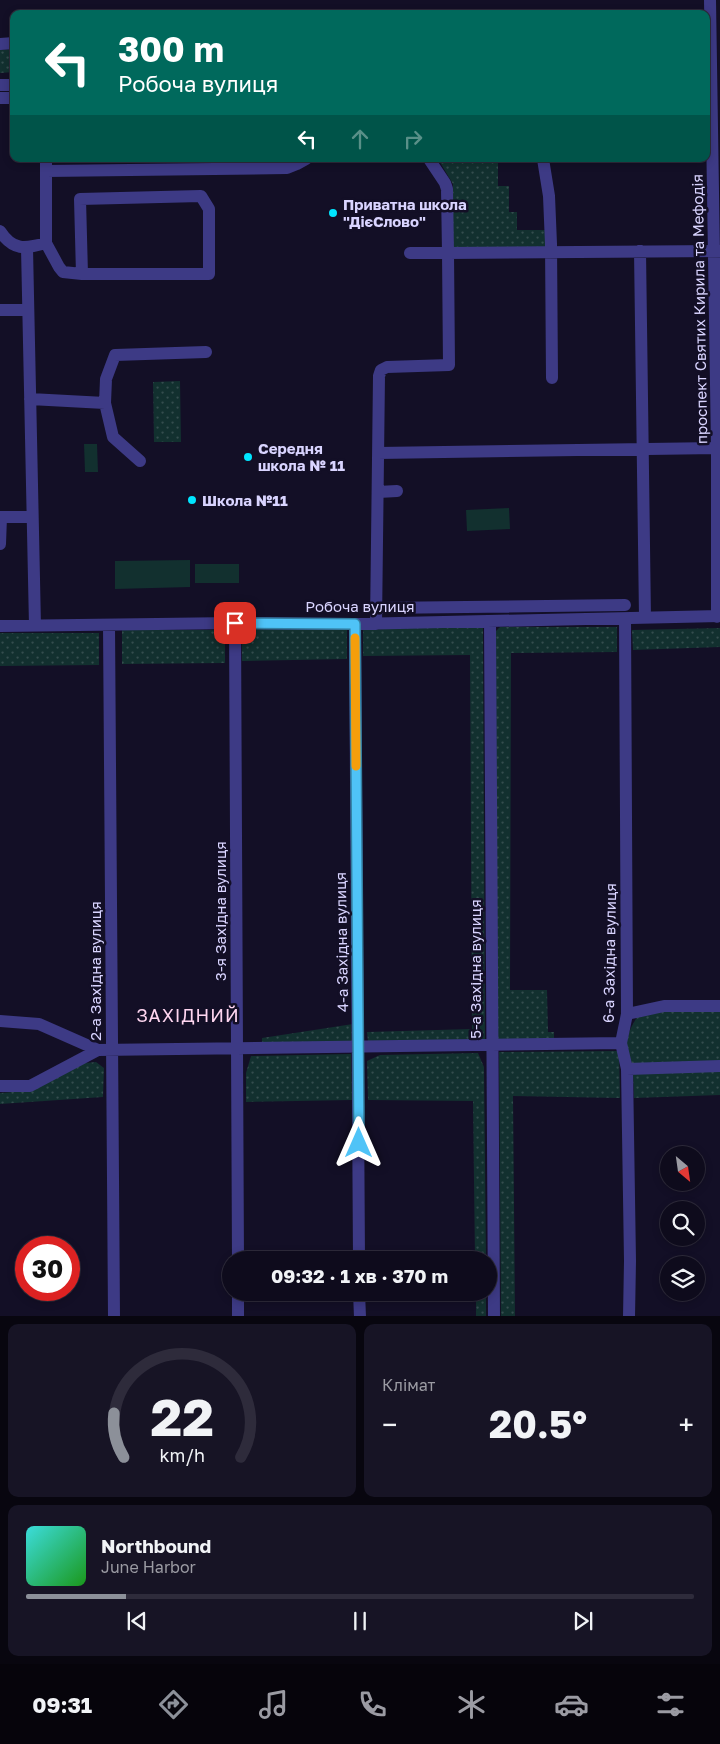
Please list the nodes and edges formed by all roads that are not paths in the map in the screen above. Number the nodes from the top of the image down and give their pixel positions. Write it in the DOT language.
graph roads {
  1 [pos="710,114"];
  2 [pos="301,162"];
  3 [pos="431,162"];
  4 [pos="543,162"];
  5 [pos="46,165"];
  6 [pos="0,231"];
  7 [pos="46,243"];
  8 [pos="26,248"];
  9 [pos="640,251"];
  10 [pos="717,251"];
  11 [pos="551,252"];
  12 [pos="410,253"];
  13 [pos="448,253"];
  14 [pos="82,274"];
  15 [pos="0,310"];
  16 [pos="28,310"];
  17 [pos="206,352"];
  18 [pos="552,378"];
  19 [pos="30,399"];
  20 [pos="105,404"];
  21 [pos="717,448"];
  22 [pos="642,449"];
  23 [pos="378,453"];
  24 [pos="140,461"];
  25 [pos="397,491"];
  26 [pos="378,492"];
  27 [pos="0,517"];
  28 [pos="32,517"];
  29 [pos="0,544"];
  30 [pos="625,605"];
  31 [pos="377,608"];
  32 [pos="719,617"];
  33 [pos="645,618"];
  34 [pos="626,619"];
  35 [pos="490,621"];
  36 [pos="235,623"];
  37 [pos="355,624"];
  38 [pos="376,624"];
  39 [pos="109,625"];
  40 [pos="0,626"];
  41 [pos="35,626"];
  42 [pos="720,1006"];
  43 [pos="627,1014"];
  44 [pos="0,1021"];
  45 [pos="621,1043"];
  46 [pos="492,1045"];
  47 [pos="358,1046"];
  48 [pos="236,1048"];
  49 [pos="98,1050"];
  50 [pos="112,1050"];
  51 [pos="720,1066"];
  52 [pos="627,1070"];
  53 [pos="0,1086"];
  54 [pos="238,1251"];
  55 [pos="359,1251"];
  56 [pos="238,1301"];
  57 [pos="359,1301"];
  58 [pos="114,1316"];
  59 [pos="238,1316"];
  60 [pos="360,1316"];
  61 [pos="494,1316"];
  62 [pos="629,1316"];
  1 -- 10 [label="street, проспект Святих Кирила та Мефодія"];
  2 -- 5 [label="street"];
  3 -- 13 [label="street"];
  4 -- 11 [label="street"];
  5 -- 7 [label="street"];
  6 -- 8 [label="street"];
  7 -- 8 [label="street"];
  7 -- 14 [label="street"];
  8 -- 16 [label="street"];
  9 -- 10 [label="street"];
  9 -- 11 [label="street"];
  9 -- 22 [label="street"];
  10 -- 21 [label="street, проспект Святих Кирила та Мефодія"];
  11 -- 13 [label="street"];
  11 -- 18 [label="street"];
  12 -- 13 [label="street"];
  13 -- 23 [label="street"];
  14 -- 14 [label="street"];
  15 -- 16 [label="street"];
  16 -- 19 [label="street"];
  17 -- 20 [label="street"];
  19 -- 20 [label="street"];
  19 -- 28 [label="street"];
  20 -- 24 [label="street"];
  21 -- 22 [label="street"];
  21 -- 32 [label="street, проспект Святих Кирила та Мефодія"];
  22 -- 23 [label="street"];
  22 -- 33 [label="street"];
  23 -- 26 [label="street"];
  25 -- 26 [label="street"];
  26 -- 31 [label="street"];
  27 -- 28 [label="street"];
  27 -- 29 [label="street"];
  28 -- 41 [label="street"];
  30 -- 31 [label="street"];
  31 -- 38 [label="street"];
  32 -- 33 [label="street, Робоча вулиця"];
  33 -- 34 [label="street, Робоча вулиця"];
  34 -- 35 [label="street, Робоча вулиця"];
  34 -- 43 [label="street, 6-а Західна вулиця"];
  35 -- 38 [label="street, Робоча вулиця"];
  35 -- 46 [label="street, 5-а Західна вулиця"];
  36 -- 37 [label="street, Робоча вулиця"];
  36 -- 39 [label="street, Робоча вулиця"];
  36 -- 48 [label="street, 3-я Західна вулиця"];
  37 -- 38 [label="street, Робоча вулиця"];
  37 -- 47 [label="street, 4-а Західна вулиця"];
  39 -- 41 [label="street, Робоча вулиця"];
  39 -- 50 [label="street, 2-а Західна вулиця"];
  40 -- 41 [label="street, Робоча вулиця"];
  42 -- 43 [label="street"];
  43 -- 45 [label="street, 6-а Західна вулиця"];
  44 -- 49 [label="street"];
  45 -- 46 [label="street"];
  45 -- 52 [label="street, 6-а Західна вулиця"];
  46 -- 47 [label="street"];
  46 -- 61 [label="street, 5-а Західна вулиця"];
  47 -- 48 [label="street"];
  47 -- 55 [label="street, 4-а Західна вулиця"];
  48 -- 50 [label="street"];
  48 -- 54 [label="street, 3-я Західна вулиця"];
  49 -- 50 [label="street"];
  49 -- 53 [label="street"];
  50 -- 58 [label="street, 2-а Західна вулиця"];
  51 -- 52 [label="street"];
  52 -- 62 [label="street, 6-а Західна вулиця"];
  56 -- 59 [label="street"];
  57 -- 60 [label="street"];
}
